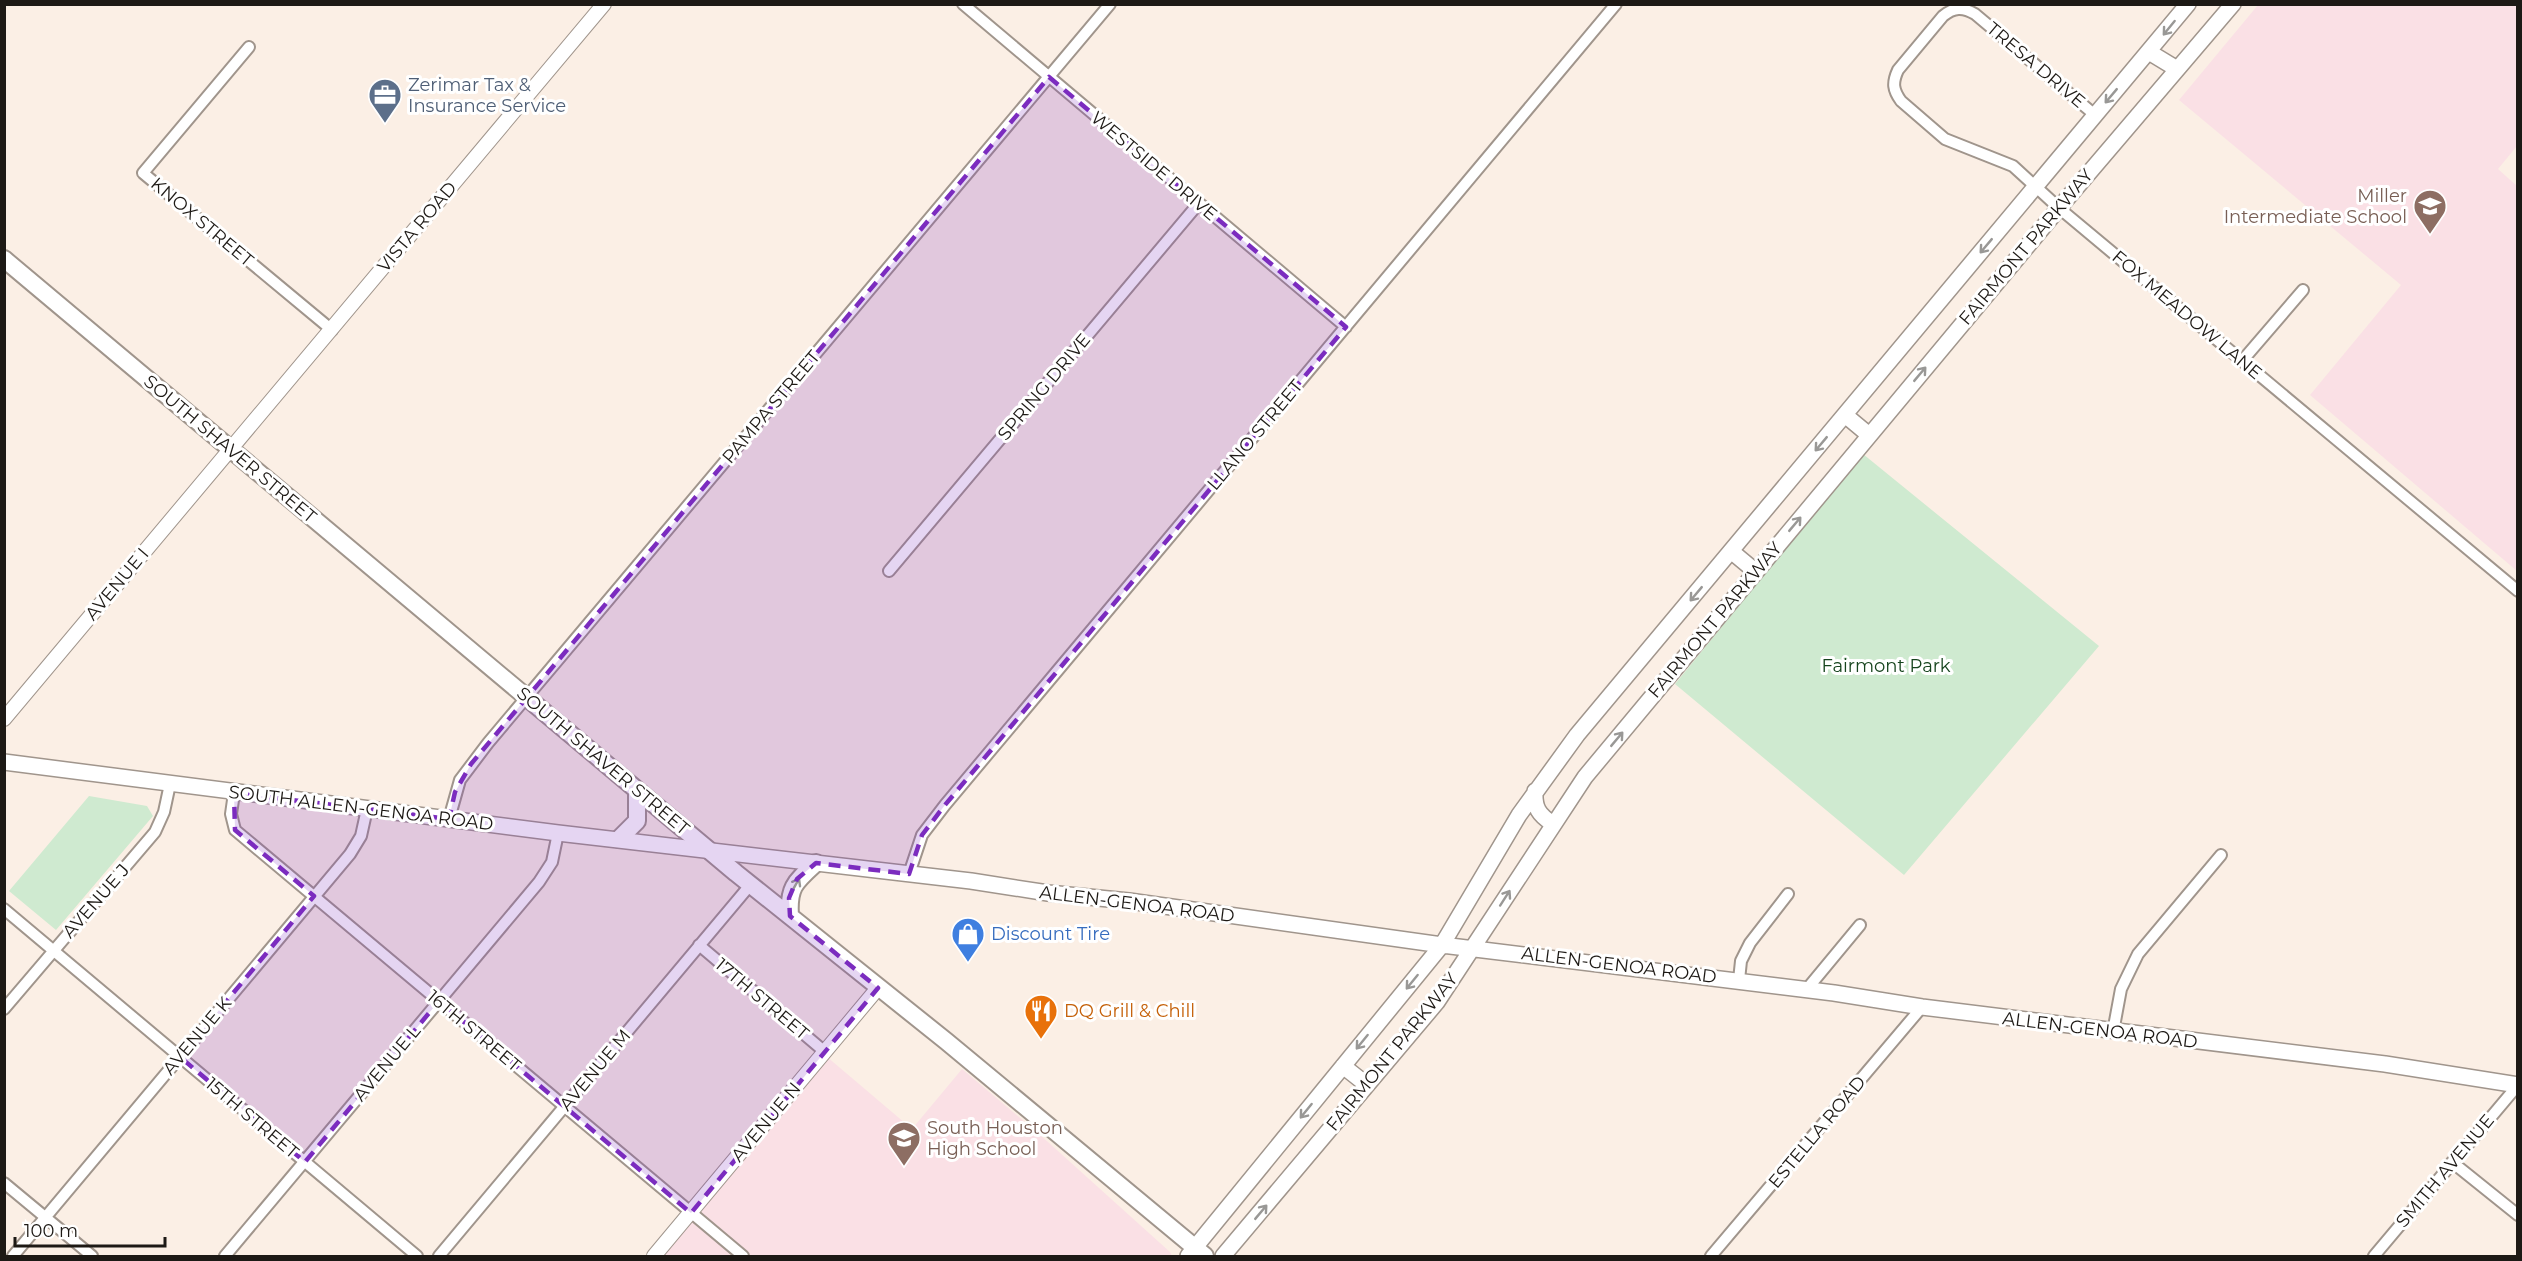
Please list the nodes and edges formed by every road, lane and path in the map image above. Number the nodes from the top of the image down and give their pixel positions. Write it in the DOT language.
graph roads {
  1 [pos="604,4"];
  2 [pos="963,4"];
  3 [pos="1110,4"];
  4 [pos="1616,4"];
  5 [pos="2188,4"];
  6 [pos="2233,4"];
  7 [pos="1920,43"];
  8 [pos="249,47"];
  9 [pos="2149,52"];
  10 [pos="2177,69"];
  11 [pos="1049,77"];
  12 [pos="2095,115"];
  13 [pos="2036,186"];
  14 [pos="1199,203"];
  15 [pos="2059,208"];
  16 [pos="4,260"];
  17 [pos="2303,290"];
  18 [pos="1346,327"];
  19 [pos="332,330"];
  20 [pos="2242,361"];
  21 [pos="1845,415"];
  22 [pos="1869,435"];
  23 [pos="230,450"];
  24 [pos="1731,551"];
  25 [pos="889,571"];
  26 [pos="1755,571"];
  27 [pos="2517,591"];
  28 [pos="527,696"];
  29 [pos="4,719"];
  30 [pos="4,762"];
  31 [pos="170,784"];
  32 [pos="638,790"];
  33 [pos="1534,791"];
  34 [pos="234,793"];
  35 [pos="367,809"];
  36 [pos="449,819"];
  37 [pos="1553,824"];
  38 [pos="558,833"];
  39 [pos="619,839"];
  40 [pos="714,851"];
  41 [pos="2221,855"];
  42 [pos="816,863"];
  43 [pos="909,874"];
  44 [pos="751,884"];
  45 [pos="1788,894"];
  46 [pos="314,897"];
  47 [pos="4,909"];
  48 [pos="790,916"];
  49 [pos="1860,925"];
  50 [pos="699,945"];
  51 [pos="1442,945"];
  52 [pos="1473,947"];
  53 [pos="53,950"];
  54 [pos="1739,980"];
  55 [pos="878,988"];
  56 [pos="1807,989"];
  57 [pos="439,1002"];
  58 [pos="1922,1007"];
  59 [pos="4,1009"];
  60 [pos="2113,1032"];
  61 [pos="825,1052"];
  62 [pos="180,1057"];
  63 [pos="1343,1066"];
  64 [pos="1367,1085"];
  65 [pos="2517,1085"];
  66 [pos="564,1107"];
  67 [pos="305,1162"];
  68 [pos="2452,1162"];
  69 [pos="4,1183"];
  70 [pos="691,1213"];
  71 [pos="2517,1215"];
  72 [pos="46,1217"];
  73 [pos="1196,1254"];
  74 [pos="13,1257"];
  75 [pos="93,1257"];
  76 [pos="225,1257"];
  77 [pos="417,1257"];
  78 [pos="439,1257"];
  79 [pos="654,1257"];
  80 [pos="743,1257"];
  81 [pos="1223,1257"];
  82 [pos="1712,1257"];
  83 [pos="2374,1257"];
  1 -- 19 [label="street, VISTA ROAD"];
  2 -- 11 [label="street, WESTSIDE DRIVE"];
  3 -- 11 [label="street, PAMPA STREET"];
  4 -- 18 [label="street, LLANO STREET"];
  5 -- 9 [label="main road, FAIRMONT PARKWAY, one-way"];
  6 -- 10 [label="main road, FAIRMONT PARKWAY"];
  7 -- 12 [label="street, TRESA DRIVE"];
  7 -- 13 [label="street, FOX MEADOW LANE"];
  8 -- 19 [label="street, KNOX STREET"];
  9 -- 10 [label="main road"];
  9 -- 12 [label="main road, FAIRMONT PARKWAY, one-way"];
  10 -- 15 [label="main road, FAIRMONT PARKWAY"];
  11 -- 14 [label="street, WESTSIDE DRIVE"];
  11 -- 28 [label="street, PAMPA STREET"];
  12 -- 13 [label="main road, FAIRMONT PARKWAY"];
  13 -- 15 [label="street, FOX MEADOW LANE"];
  13 -- 21 [label="main road, FAIRMONT PARKWAY, one-way"];
  14 -- 18 [label="street, WESTSIDE DRIVE"];
  14 -- 25 [label="street, SPRING DRIVE"];
  15 -- 20 [label="street, FOX MEADOW LANE"];
  22 -- 15 [label="main road, FAIRMONT PARKWAY, one-way"];
  16 -- 23 [label="main road, SOUTH SHAVER STREET"];
  17 -- 20 [label="street"];
  18 -- 43 [label="street, LLANO STREET"];
  19 -- 23 [label="street, VISTA ROAD"];
  20 -- 27 [label="street, FOX MEADOW LANE"];
  21 -- 22 [label="main road"];
  21 -- 24 [label="main road, FAIRMONT PARKWAY, one-way"];
  26 -- 22 [label="main road, FAIRMONT PARKWAY, one-way"];
  23 -- 28 [label="main road, SOUTH SHAVER STREET"];
  23 -- 29 [label="street, AVENUE I"];
  24 -- 26 [label="main road"];
  24 -- 33 [label="main road, FAIRMONT PARKWAY, one-way"];
  37 -- 26 [label="main road, FAIRMONT PARKWAY, one-way"];
  28 -- 32 [label="main road, SOUTH SHAVER STREET"];
  28 -- 36 [label="street, PAMPA STREET"];
  30 -- 31 [label="main road, SOUTH ALLEN-GENOA ROAD"];
  31 -- 34 [label="main road, SOUTH ALLEN-GENOA ROAD"];
  31 -- 53 [label="street, AVENUE J"];
  32 -- 39 [label="main road"];
  32 -- 40 [label="main road, SOUTH SHAVER STREET"];
  33 -- 37 [label="main road"];
  33 -- 51 [label="main road, FAIRMONT PARKWAY"];
  34 -- 35 [label="main road, SOUTH ALLEN-GENOA ROAD"];
  34 -- 46 [label="street, 16TH STREET"];
  35 -- 36 [label="main road, SOUTH ALLEN-GENOA ROAD"];
  35 -- 46 [label="street, AVENUE K"];
  36 -- 38 [label="main road, SOUTH ALLEN-GENOA ROAD"];
  52 -- 37 [label="main road, FAIRMONT PARKWAY, one-way"];
  38 -- 39 [label="main road, SOUTH ALLEN-GENOA ROAD"];
  38 -- 57 [label="street, AVENUE L"];
  39 -- 40 [label="main road, SOUTH ALLEN-GENOA ROAD"];
  40 -- 42 [label="main road, ALLEN-GENOA ROAD"];
  40 -- 44 [label="main road, SOUTH SHAVER STREET"];
  41 -- 60 [label="street"];
  42 -- 43 [label="main road, ALLEN-GENOA ROAD"];
  48 -- 42 [label="main road, one-way"];
  43 -- 51 [label="main road, ALLEN-GENOA ROAD"];
  44 -- 48 [label="main road, SOUTH SHAVER STREET"];
  44 -- 50 [label="street, AVENUE M"];
  45 -- 54 [label="street"];
  46 -- 57 [label="street, 16TH STREET"];
  46 -- 62 [label="street, AVENUE K"];
  47 -- 53 [label="street, 15TH STREET"];
  48 -- 55 [label="main road, SOUTH SHAVER STREET"];
  49 -- 56 [label="street"];
  50 -- 61 [label="street, 17TH STREET"];
  50 -- 66 [label="street, AVENUE M"];
  51 -- 52 [label="main road, ALLEN-GENOA ROAD"];
  51 -- 63 [label="main road, FAIRMONT PARKWAY, one-way"];
  52 -- 54 [label="main road, ALLEN-GENOA ROAD"];
  52 -- 64 [label="main road, FAIRMONT PARKWAY"];
  53 -- 59 [label="street, AVENUE J"];
  53 -- 62 [label="street, 15TH STREET"];
  54 -- 56 [label="main road, ALLEN-GENOA ROAD"];
  55 -- 61 [label="street, AVENUE N"];
  55 -- 73 [label="main road, SOUTH SHAVER STREET"];
  56 -- 58 [label="main road, ALLEN-GENOA ROAD"];
  57 -- 66 [label="street, 16TH STREET"];
  57 -- 67 [label="street, AVENUE L"];
  58 -- 60 [label="main road, ALLEN-GENOA ROAD"];
  58 -- 82 [label="street, ESTELLA ROAD"];
  60 -- 65 [label="main road, ALLEN-GENOA ROAD"];
  61 -- 70 [label="street, AVENUE N"];
  62 -- 67 [label="street, 15TH STREET"];
  62 -- 72 [label="street, AVENUE K"];
  63 -- 64 [label="main road"];
  63 -- 73 [label="main road, FAIRMONT PARKWAY, one-way"];
  81 -- 64 [label="main road, FAIRMONT PARKWAY, one-way"];
  65 -- 68 [label="street, SMITH AVENUE"];
  66 -- 70 [label="street, 16TH STREET"];
  66 -- 78 [label="street, AVENUE M"];
  67 -- 76 [label="street, AVENUE L"];
  67 -- 77 [label="street, 15TH STREET"];
  68 -- 71 [label="street"];
  68 -- 83 [label="street, SMITH AVENUE"];
  69 -- 72 [label="street"];
  70 -- 79 [label="street, AVENUE N"];
  70 -- 80 [label="street, 16TH STREET"];
  72 -- 74 [label="street, AVENUE K"];
  72 -- 75 [label="street"];
}
